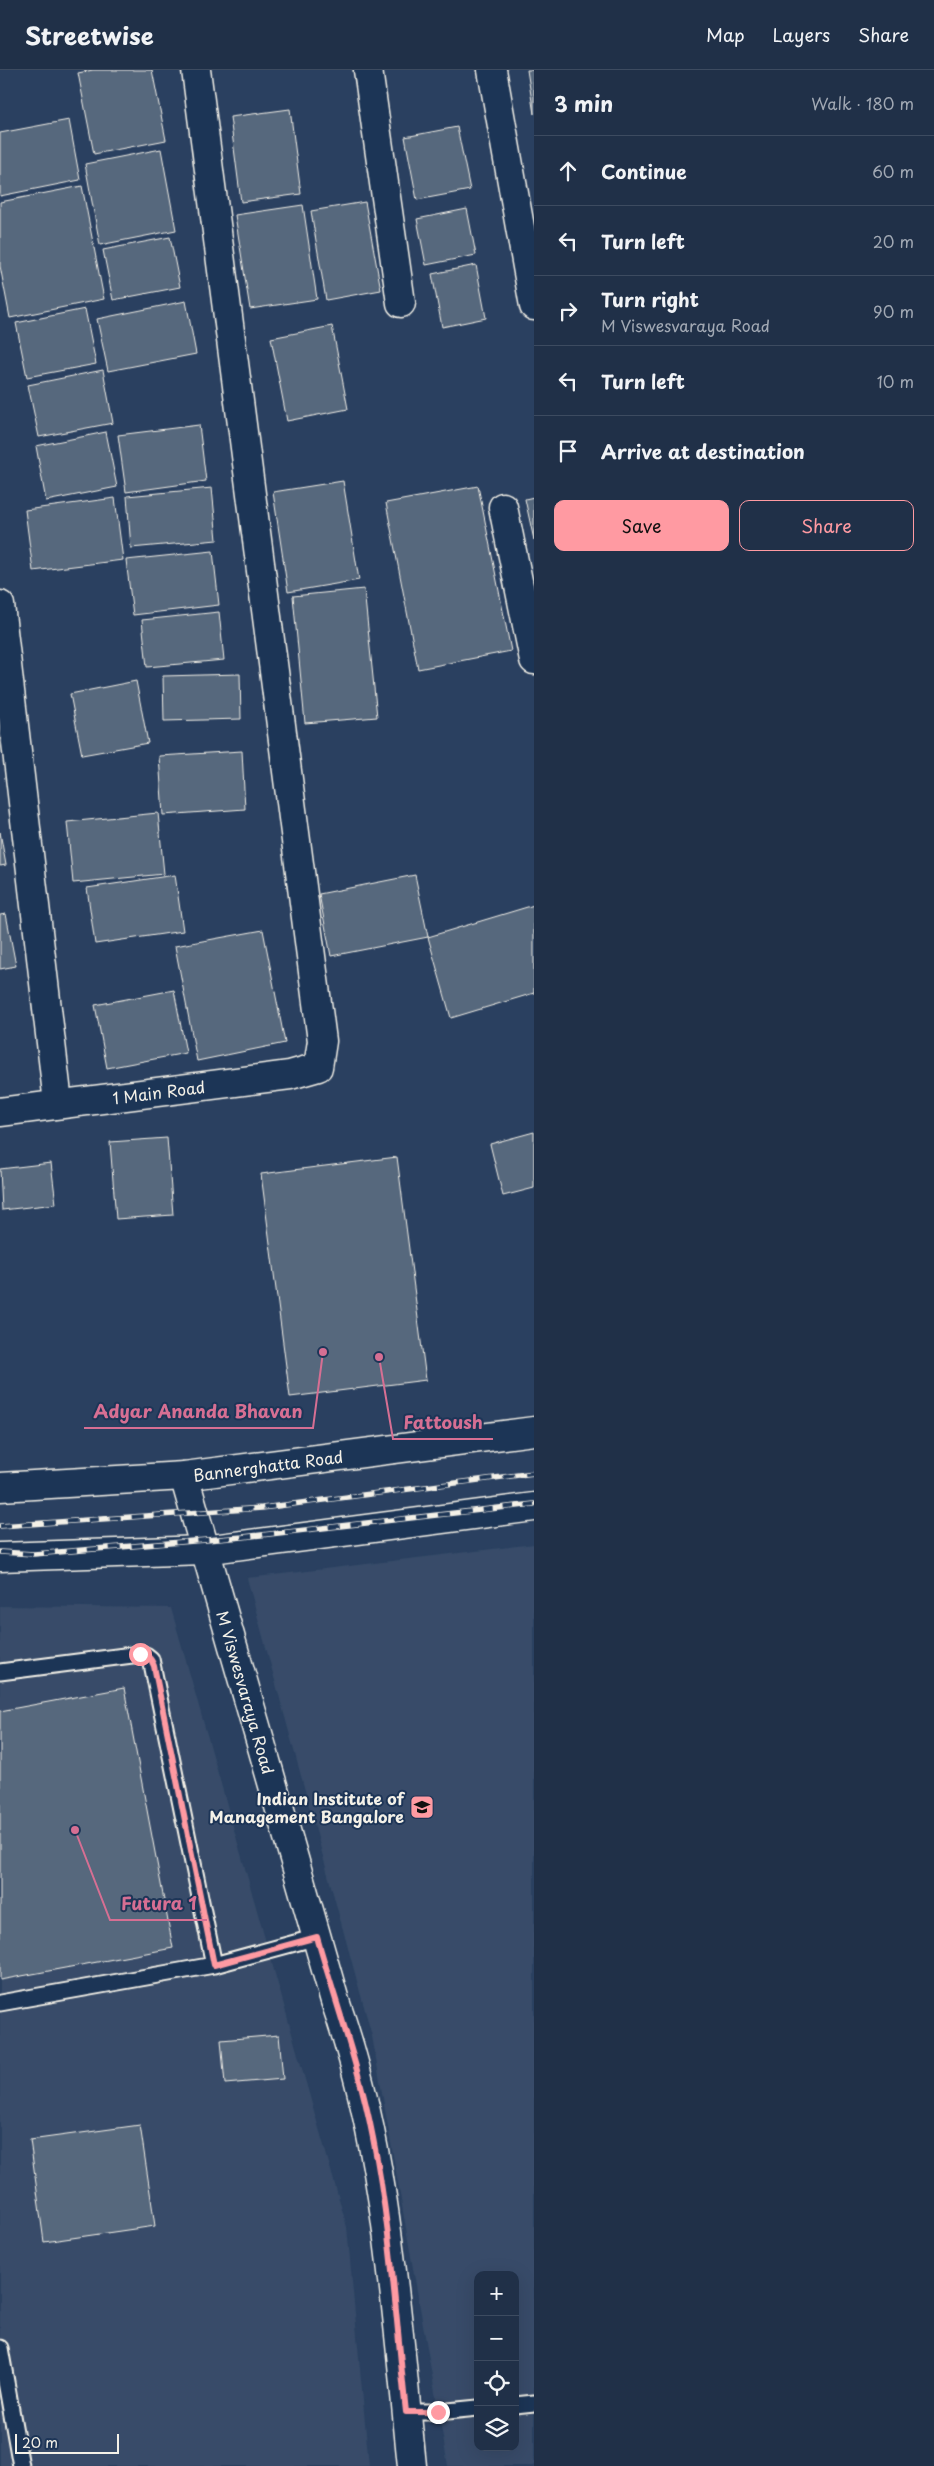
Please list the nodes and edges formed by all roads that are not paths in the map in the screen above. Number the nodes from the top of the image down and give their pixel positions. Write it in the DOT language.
graph roads {
  1 [pos="196,70"];
  2 [pos="368,70"];
  3 [pos="492,70"];
  4 [pos="401,303"];
  5 [pos="534,306"];
  6 [pos="502,507"];
  7 [pos="0,605"];
  8 [pos="534,660"];
  9 [pos="58,1103"];
  10 [pos="0,1112"];
  11 [pos="534,1431"];
  12 [pos="184,1476"];
  13 [pos="0,1487"];
  14 [pos="534,1508"];
  15 [pos="204,1550"];
  16 [pos="0,1557"];
  17 [pos="0,1672"];
  18 [pos="317,1937"];
  19 [pos="214,1965"];
  20 [pos="0,2003"];
  21 [pos="0,2348"];
  22 [pos="534,2403"];
  23 [pos="519,2405"];
  24 [pos="474,2408"];
  25 [pos="406,2412"];
  26 [pos="21,2466"];
  27 [pos="412,2466"];
  1 -- 9 [label="street, 1 Main Road"];
  2 -- 4 [label="street"];
  3 -- 5 [label="street"];
  6 -- 8 [label="street"];
  7 -- 9 [label="street"];
  9 -- 10 [label="street, 1 Main Road"];
  11 -- 12 [label="street, Bannerghatta Road"];
  12 -- 13 [label="street, Bannerghatta Road"];
  12 -- 15 [label="street, M Viswesvaraya Road"];
  14 -- 15 [label="street"];
  15 -- 16 [label="street"];
  15 -- 18 [label="street, M Viswesvaraya Road"];
  17 -- 19 [label="lane"];
  18 -- 19 [label="lane"];
  18 -- 25 [label="street, M Viswesvaraya Road"];
  19 -- 20 [label="lane"];
  21 -- 26 [label="lane"];
  22 -- 23 [label="lane"];
  24 -- 25 [label="lane"];
  25 -- 27 [label="street, M Viswesvaraya Road"];
}
